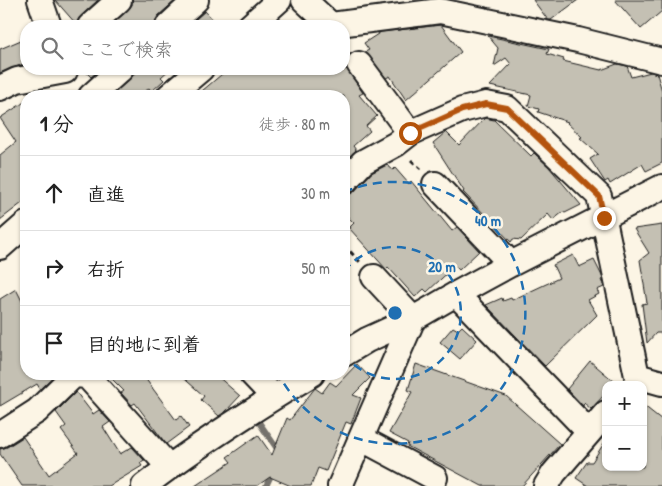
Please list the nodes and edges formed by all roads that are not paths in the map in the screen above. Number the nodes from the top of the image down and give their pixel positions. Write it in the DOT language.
graph roads {
  1 [pos="40,0"];
  2 [pos="119,0"];
  3 [pos="196,0"];
  4 [pos="279,0"];
  5 [pos="304,0"];
  6 [pos="47,20"];
  7 [pos="97,20"];
  8 [pos="174,20"];
  9 [pos="257,20"];
  10 [pos="326,20"];
  11 [pos="350,23"];
  12 [pos="662,61"];
  13 [pos="359,64"];
  14 [pos="40,75"];
  15 [pos="67,75"];
  16 [pos="114,75"];
  17 [pos="194,75"];
  18 [pos="0,88"];
  19 [pos="77,90"];
  20 [pos="98,90"];
  21 [pos="176,90"];
  22 [pos="403,138"];
  23 [pos="350,176"];
  24 [pos="435,184"];
  25 [pos="662,187"];
  26 [pos="604,218"];
  27 [pos="20,229"];
  28 [pos="0,247"];
  29 [pos="511,264"];
  30 [pos="374,277"];
  31 [pos="456,294"];
  32 [pos="413,319"];
  33 [pos="350,350"];
  34 [pos="69,380"];
  35 [pos="91,380"];
  36 [pos="258,380"];
  37 [pos="302,380"];
  38 [pos="633,380"];
  39 [pos="662,384"];
  40 [pos="274,397"];
  41 [pos="602,417"];
  42 [pos="589,432"];
  43 [pos="0,434"];
  44 [pos="362,440"];
  45 [pos="169,467"];
  46 [pos="435,478"];
  47 [pos="144,486"];
  48 [pos="340,486"];
  49 [pos="546,486"];
  1 -- 6 [label="street"];
  2 -- 7 [label="street"];
  3 -- 8 [label="street"];
  4 -- 9 [label="street"];
  5 -- 10 [label="street"];
  11 -- 12 [label="street"];
  13 -- 22 [label="street"];
  14 -- 18 [label="street"];
  15 -- 19 [label="street"];
  16 -- 20 [label="street"];
  17 -- 21 [label="street"];
  22 -- 23 [label="street"];
  22 -- 26 [label="street"];
  24 -- 29 [label="street"];
  25 -- 26 [label="street"];
  26 -- 29 [label="street"];
  26 -- 38 [label="street"];
  27 -- 28 [label="street"];
  29 -- 31 [label="street"];
  30 -- 32 [label="street"];
  31 -- 32 [label="street"];
  31 -- 42 [label="street"];
  32 -- 33 [label="street"];
  32 -- 44 [label="street"];
  34 -- 43 [label="street"];
  35 -- 45 [label="street"];
  36 -- 40 [label="street"];
  37 -- 40 [label="street"];
  38 -- 39 [label="street"];
  40 -- 45 [label="street"];
  41 -- 42 [label="street"];
  42 -- 49 [label="street"];
  44 -- 46 [label="street"];
  44 -- 48 [label="street"];
  45 -- 47 [label="street"];
}
